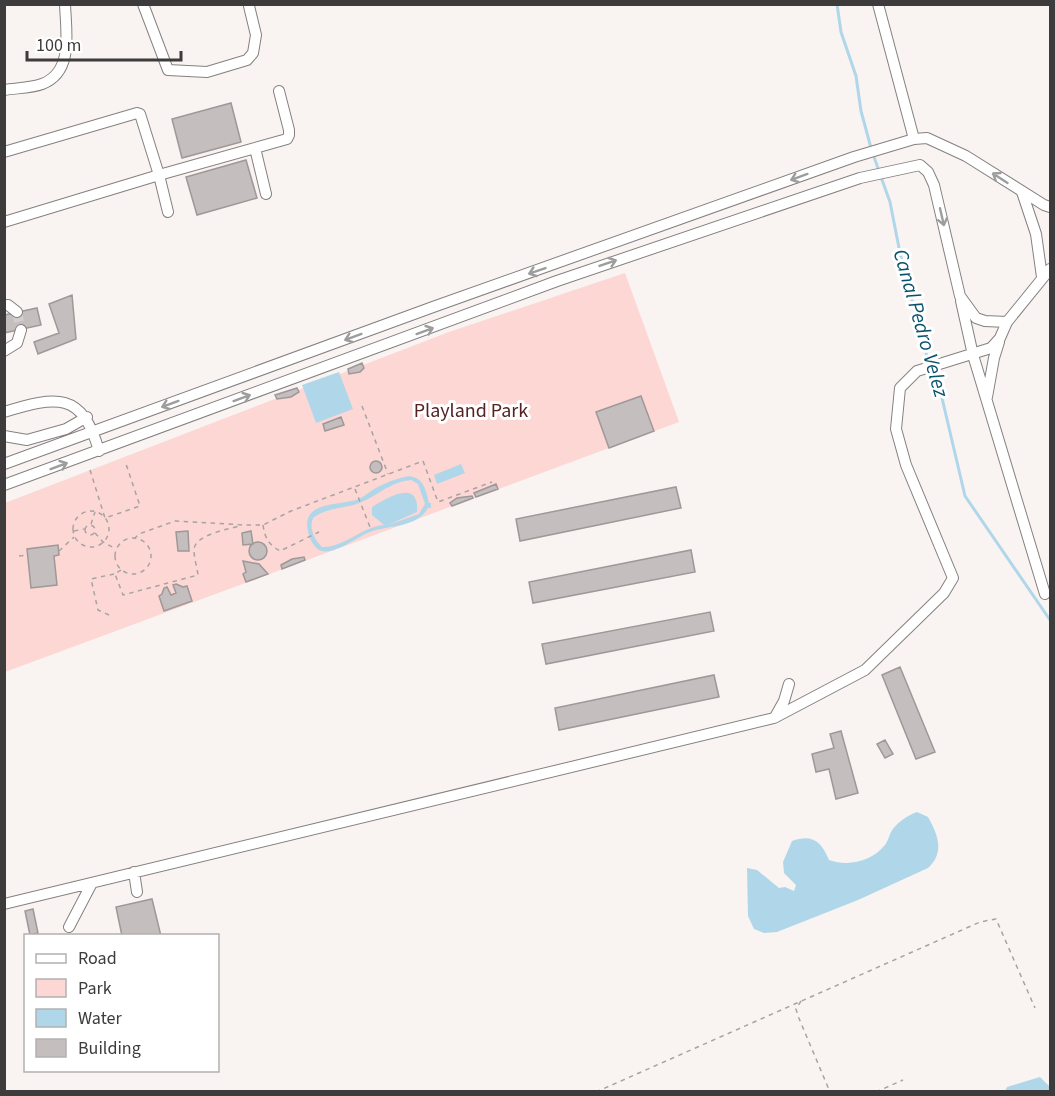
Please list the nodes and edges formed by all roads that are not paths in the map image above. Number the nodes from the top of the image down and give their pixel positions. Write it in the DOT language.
graph roads {
  1 [pos="65,4"];
  2 [pos="143,4"];
  3 [pos="878,4"];
  4 [pos="249,6"];
  5 [pos="4,90"];
  6 [pos="279,91"];
  7 [pos="914,139"];
  8 [pos="255,148"];
  9 [pos="4,152"];
  10 [pos="159,175"];
  11 [pos="1022,192"];
  12 [pos="266,194"];
  13 [pos="734,200"];
  14 [pos="1050,207"];
  15 [pos="705,210"];
  16 [pos="168,212"];
  17 [pos="738,220"];
  18 [pos="4,222"];
  19 [pos="710,229"];
  20 [pos="1046,273"];
  21 [pos="960,296"];
  22 [pos="4,305"];
  23 [pos="17,312"];
  24 [pos="1007,322"];
  25 [pos="21,330"];
  26 [pos="1000,338"];
  27 [pos="4,351"];
  28 [pos="972,355"];
  29 [pos="987,400"];
  30 [pos="4,412"];
  31 [pos="87,417"];
  32 [pos="94,432"];
  33 [pos="4,436"];
  34 [pos="99,451"];
  35 [pos="4,464"];
  36 [pos="6,488"];
  37 [pos="1045,594"];
  38 [pos="789,684"];
  39 [pos="774,718"];
  40 [pos="134,872"];
  41 [pos="92,883"];
  42 [pos="137,892"];
  43 [pos="4,904"];
  44 [pos="69,927"];
  1 -- 5 [label="street"];
  2 -- 4 [label="street"];
  3 -- 7 [label="street"];
  6 -- 8 [label="street"];
  11 -- 7 [label="street, one-way"];
  7 -- 13 [label="street, one-way"];
  8 -- 10 [label="street"];
  8 -- 12 [label="street"];
  9 -- 10 [label="street"];
  10 -- 16 [label="street"];
  10 -- 18 [label="street"];
  11 -- 14 [label="street"];
  11 -- 20 [label="street"];
  13 -- 15 [label="street"];
  13 -- 17 [label="street"];
  15 -- 19 [label="street"];
  15 -- 32 [label="street, one-way"];
  17 -- 19 [label="street"];
  17 -- 21 [label="street, one-way"];
  34 -- 19 [label="street, one-way"];
  20 -- 24 [label="street"];
  21 -- 24 [label="street"];
  21 -- 28 [label="street"];
  22 -- 23 [label="street"];
  24 -- 26 [label="street"];
  25 -- 27 [label="street"];
  26 -- 28 [label="street"];
  26 -- 29 [label="street"];
  28 -- 29 [label="street"];
  28 -- 39 [label="street"];
  29 -- 37 [label="street"];
  30 -- 31 [label="street"];
  31 -- 32 [label="street"];
  31 -- 33 [label="street"];
  32 -- 34 [label="street"];
  32 -- 35 [label="street"];
  36 -- 34 [label="street, one-way"];
  38 -- 39 [label="street"];
  39 -- 40 [label="street"];
  40 -- 41 [label="street"];
  40 -- 42 [label="street"];
  41 -- 43 [label="street"];
  41 -- 44 [label="street"];
}
